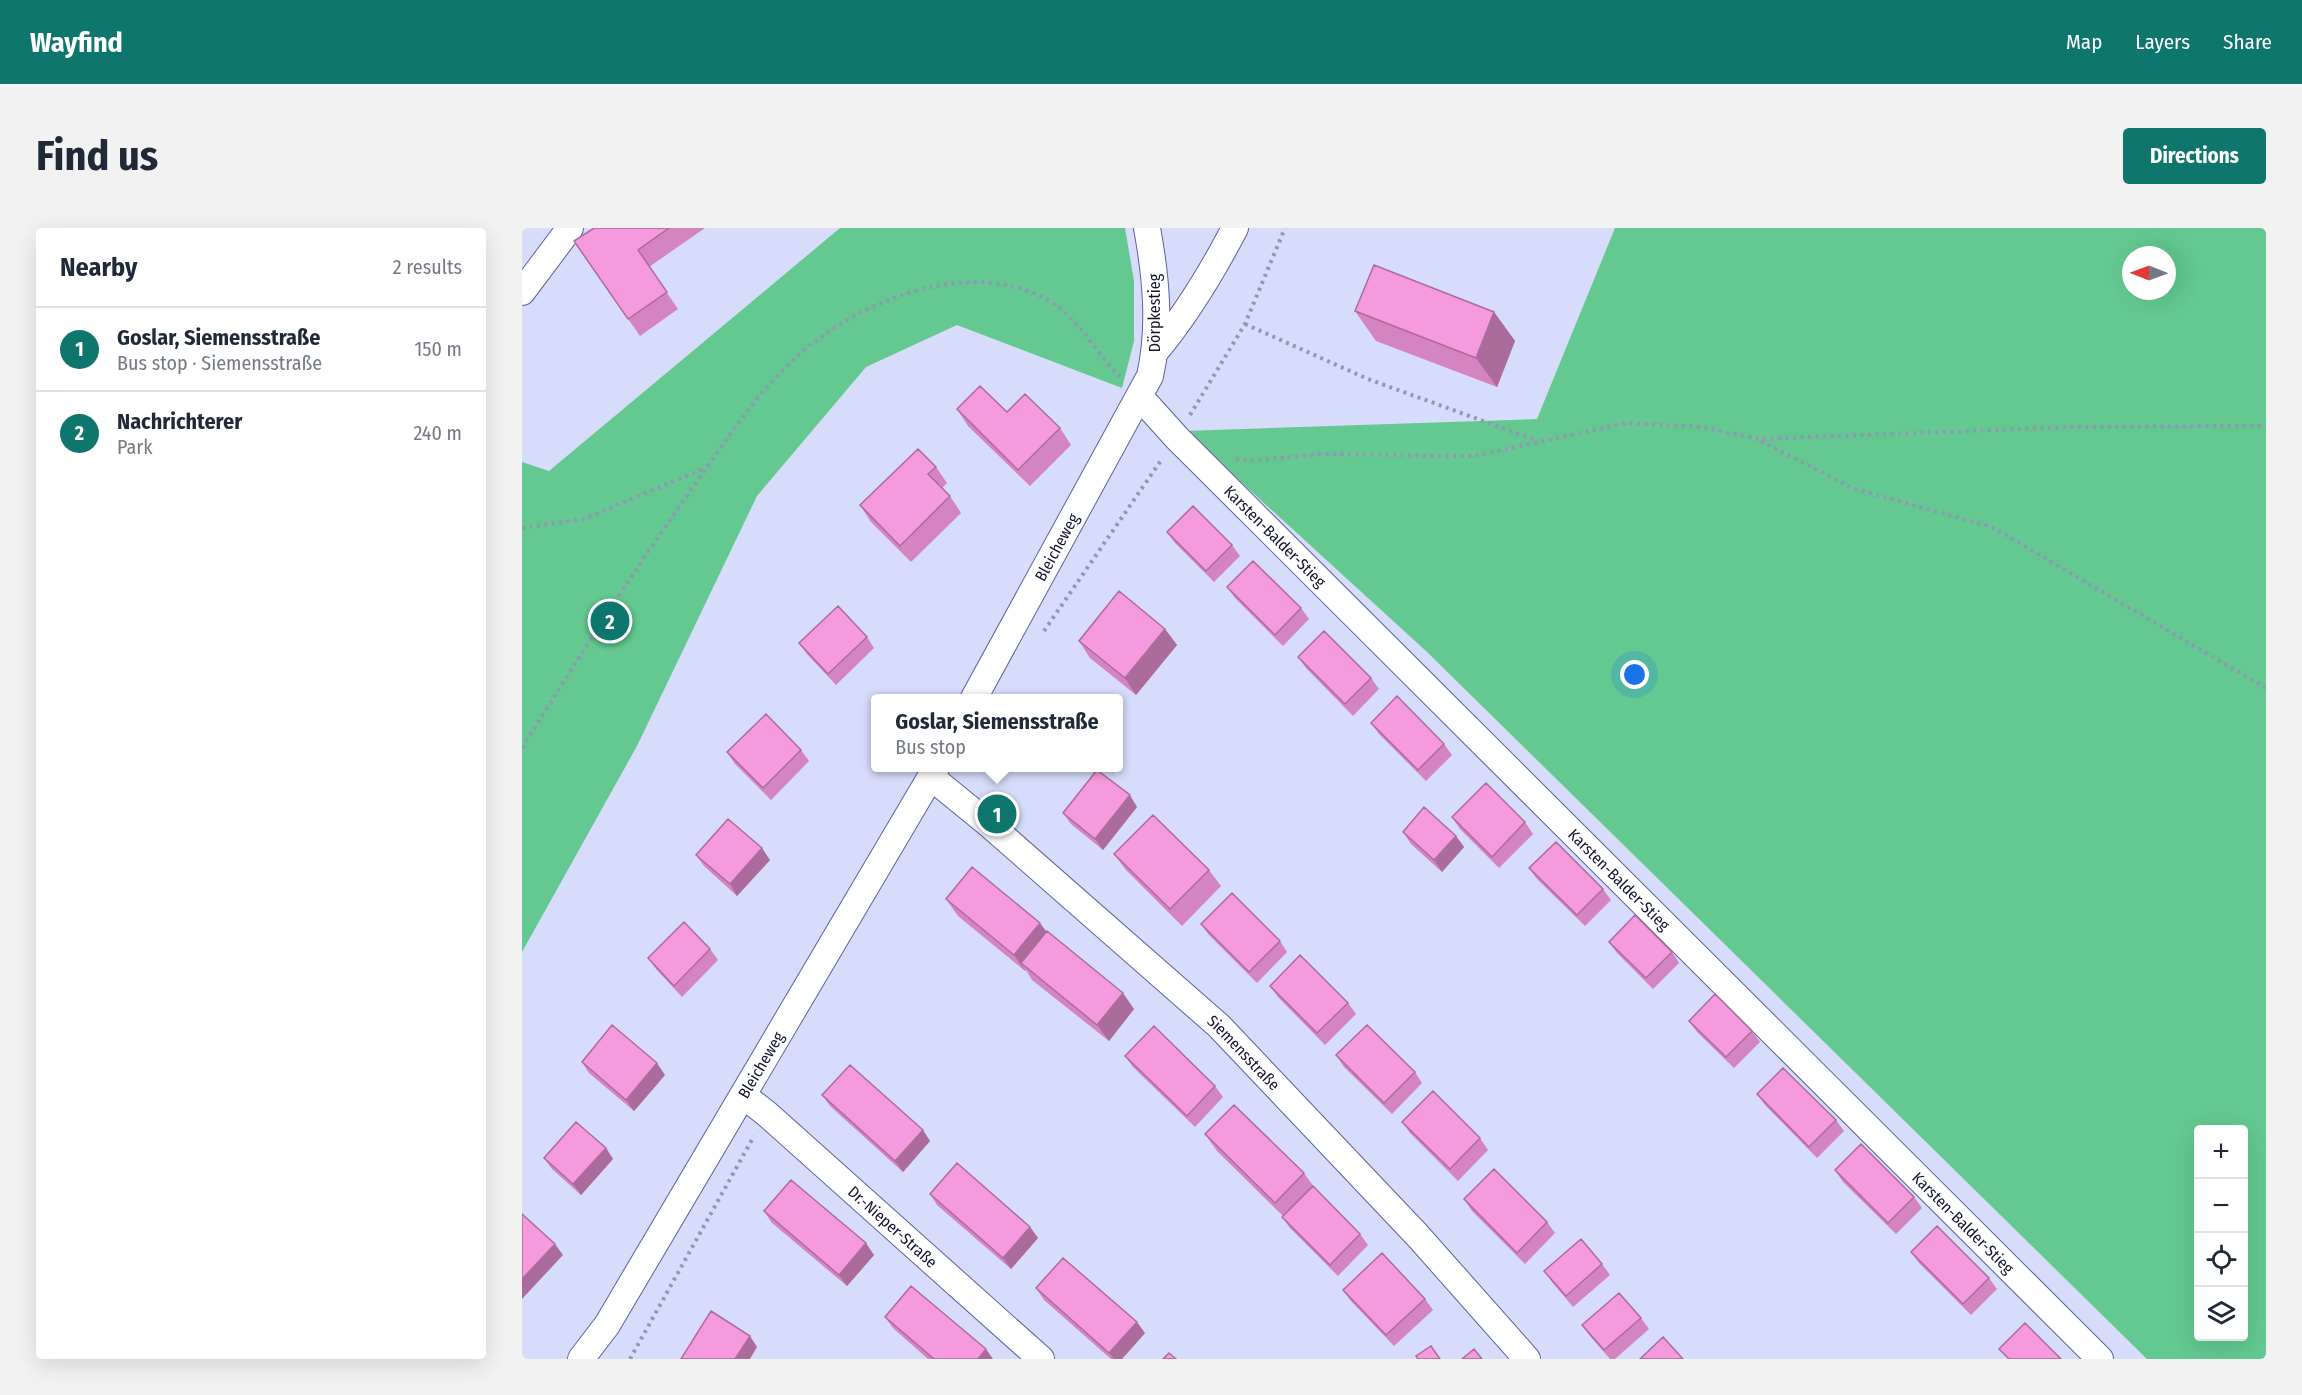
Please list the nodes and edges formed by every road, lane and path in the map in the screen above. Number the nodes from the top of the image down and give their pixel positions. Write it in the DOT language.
graph roads {
  1 [pos="570,228"];
  2 [pos="1147,228"];
  3 [pos="1235,228"];
  4 [pos="1285,228"];
  5 [pos="522,292"];
  6 [pos="1245,324"];
  7 [pos="1155,352"];
  8 [pos="1140,397"];
  9 [pos="2266,426"];
  10 [pos="1177,438"];
  11 [pos="1758,440"];
  12 [pos="1538,441"];
  13 [pos="1227,458"];
  14 [pos="706,468"];
  15 [pos="522,528"];
  16 [pos="1038,640"];
  17 [pos="2266,688"];
  18 [pos="977,694"];
  19 [pos="522,747"];
  20 [pos="933,772"];
  21 [pos="744,1096"];
  22 [pos="581,1359"];
  23 [pos="1041,1359"];
  24 [pos="1527,1359"];
  25 [pos="2100,1359"];
  1 -- 5 [label="street"];
  2 -- 7 [label="street, Dörpkestieg"];
  3 -- 7 [label="street"];
  4 -- 6 [label="path"];
  6 -- 10 [label="path"];
  6 -- 12 [label="path"];
  7 -- 8 [label="street, Dörpkestieg"];
  8 -- 10 [label="street, Karsten-Balder-Stieg"];
  8 -- 14 [label="path"];
  8 -- 18 [label="street, Bleicheweg"];
  9 -- 11 [label="path"];
  10 -- 16 [label="path"];
  10 -- 25 [label="street, Karsten-Balder-Stieg"];
  11 -- 12 [label="path"];
  11 -- 17 [label="path"];
  12 -- 13 [label="path"];
  14 -- 15 [label="path"];
  14 -- 19 [label="path"];
  20 -- 21 [label="street, Bleicheweg"];
  20 -- 24 [label="street, Siemensstraße"];
  21 -- 22 [label="street, Bleicheweg"];
  21 -- 23 [label="street, Dr.-Nieper-Straße"];
}
